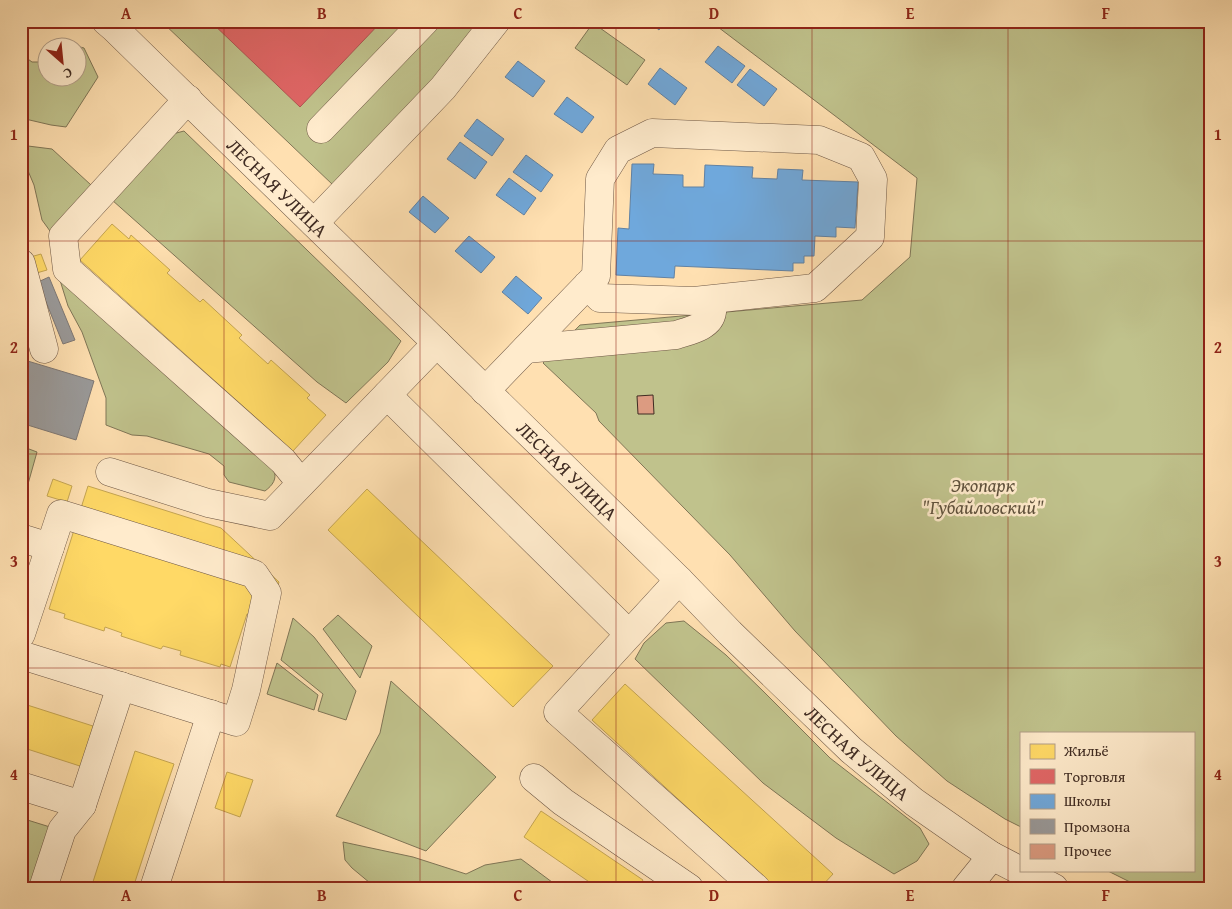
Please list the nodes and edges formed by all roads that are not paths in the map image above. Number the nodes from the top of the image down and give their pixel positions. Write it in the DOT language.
graph roads {
  1 [pos="106,21"];
  2 [pos="425,21"];
  3 [pos="496,21"];
  4 [pos="188,100"];
  5 [pos="322,129"];
  6 [pos="314,222"];
  7 [pos="21,264"];
  8 [pos="587,286"];
  9 [pos="711,300"];
  10 [pos="437,344"];
  11 [pos="44,349"];
  12 [pos="526,349"];
  13 [pos="486,391"];
  14 [pos="386,395"];
  15 [pos="110,472"];
  16 [pos="301,483"];
  17 [pos="21,538"];
  18 [pos="50,547"];
  19 [pos="679,580"];
  20 [pos="21,634"];
  21 [pos="629,634"];
  22 [pos="21,655"];
  23 [pos="121,686"];
  24 [pos="211,714"];
  25 [pos="534,778"];
  26 [pos="21,786"];
  27 [pos="82,805"];
  28 [pos="992,856"];
  29 [pos="1020,870"];
  30 [pos="1023,872"];
  31 [pos="43,888"];
  32 [pos="154,888"];
  33 [pos="688,888"];
  34 [pos="756,888"];
  35 [pos="966,888"];
  36 [pos="1054,888"];
  1 -- 4 [label="street, ЛЕСНАЯ УЛИЦА"];
  2 -- 5 [label="street"];
  3 -- 6 [label="street"];
  4 -- 6 [label="street, ЛЕСНАЯ УЛИЦА"];
  4 -- 16 [label="street"];
  6 -- 10 [label="street, ЛЕСНАЯ УЛИЦА"];
  7 -- 11 [label="street"];
  8 -- 9 [label="street"];
  8 -- 9 [label="street"];
  8 -- 12 [label="street"];
  9 -- 12 [label="street"];
  10 -- 13 [label="street, ЛЕСНАЯ УЛИЦА"];
  10 -- 14 [label="street"];
  12 -- 13 [label="street"];
  13 -- 19 [label="street, ЛЕСНАЯ УЛИЦА"];
  14 -- 16 [label="street"];
  14 -- 21 [label="street"];
  15 -- 16 [label="street"];
  17 -- 18 [label="street"];
  18 -- 20 [label="street"];
  18 -- 24 [label="street"];
  19 -- 21 [label="street"];
  19 -- 28 [label="street, ЛЕСНАЯ УЛИЦА"];
  21 -- 34 [label="street"];
  22 -- 23 [label="street"];
  23 -- 24 [label="street"];
  23 -- 27 [label="street"];
  24 -- 32 [label="street"];
  25 -- 33 [label="street"];
  26 -- 27 [label="street"];
  27 -- 31 [label="street"];
  28 -- 29 [label="street, ЛЕСНАЯ УЛИЦА"];
  28 -- 35 [label="street"];
  30 -- 36 [label="street, ЛЕСНАЯ УЛИЦА"];
}
